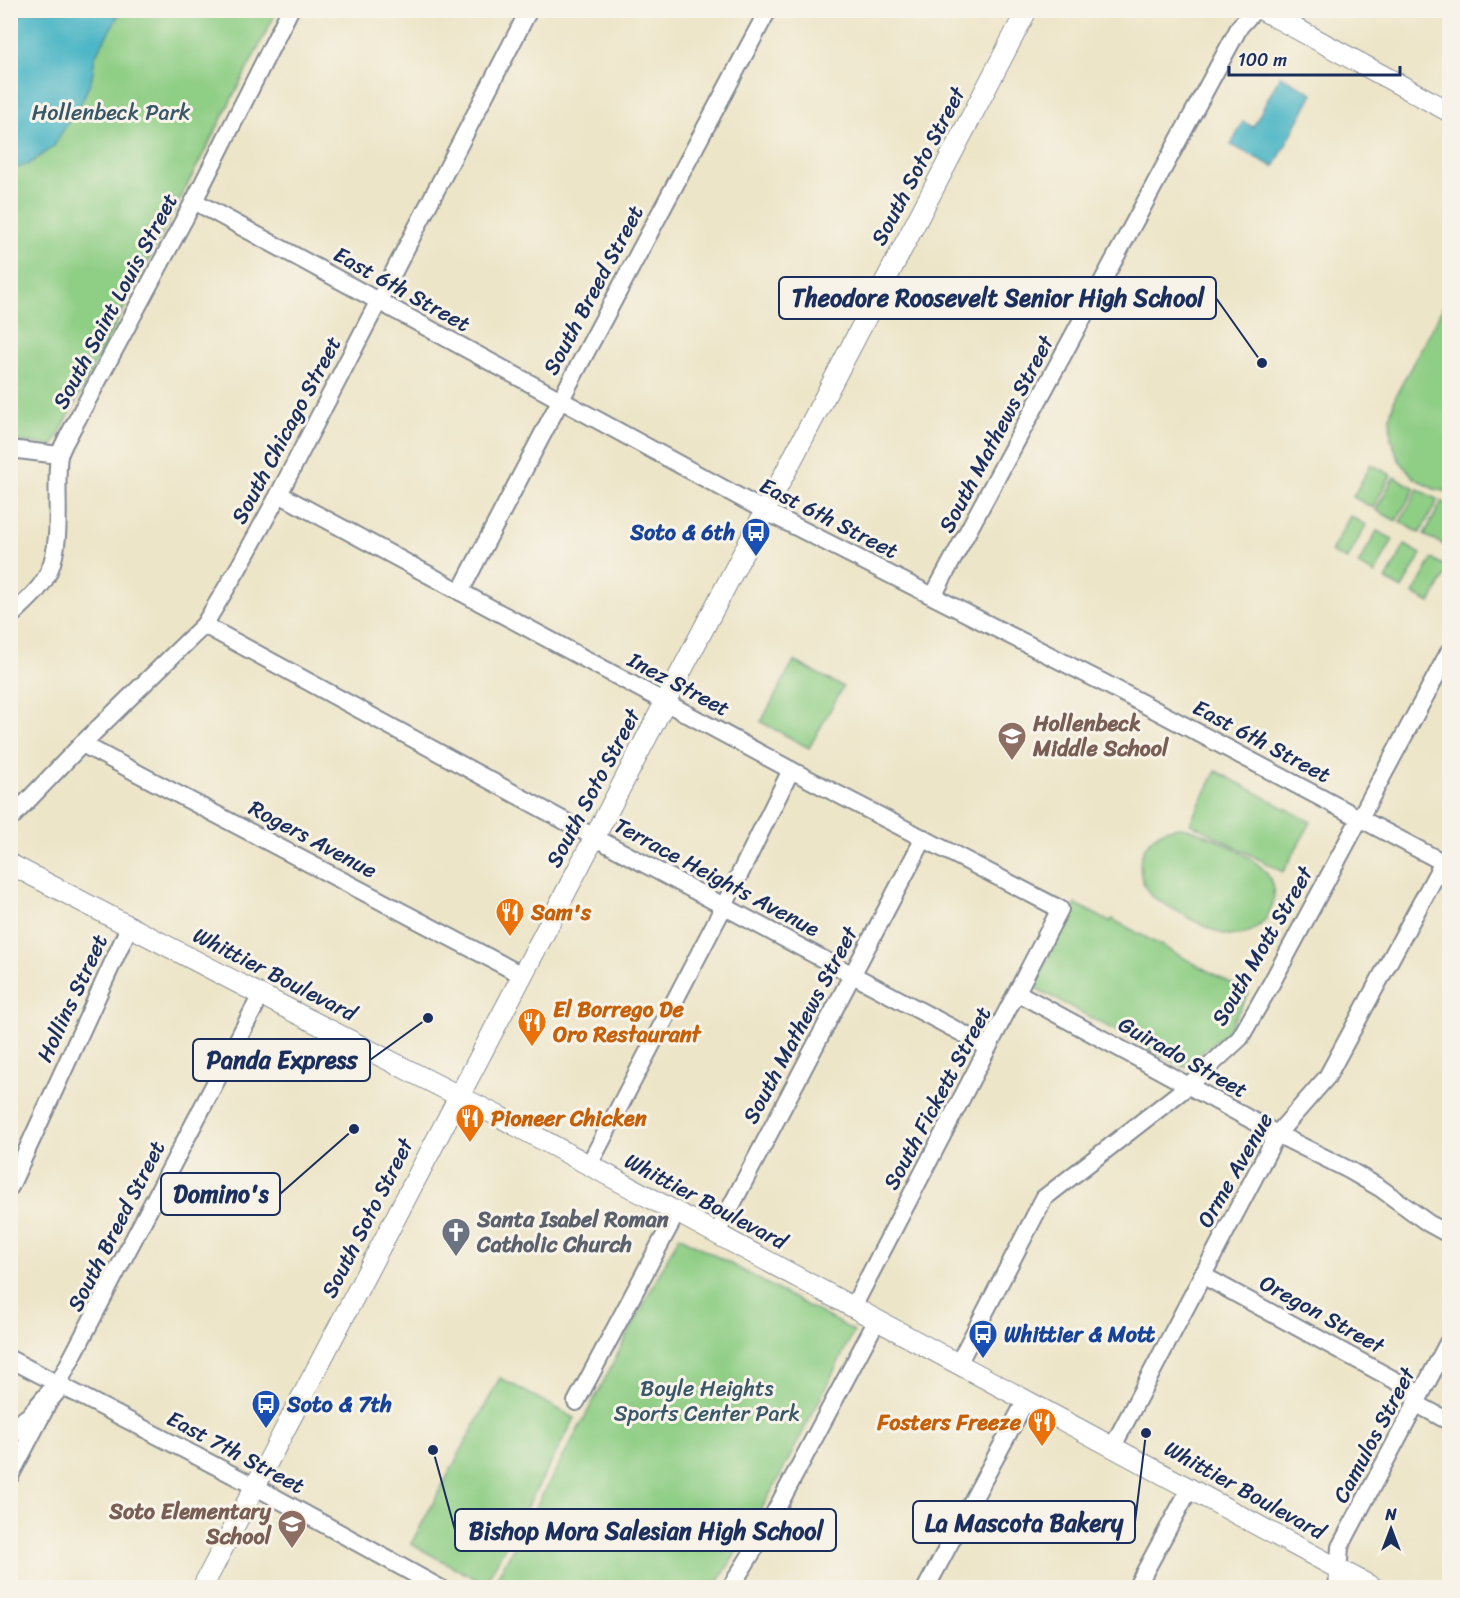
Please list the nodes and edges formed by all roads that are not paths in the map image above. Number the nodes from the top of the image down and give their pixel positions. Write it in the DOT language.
graph roads {
  1 [pos="290,10"];
  2 [pos="529,10"];
  3 [pos="768,10"];
  4 [pos="1027,10"];
  5 [pos="1255,10"];
  6 [pos="1262,10"];
  7 [pos="1449,112"];
  8 [pos="194,201"];
  9 [pos="378,302"];
  10 [pos="560,401"];
  11 [pos="10,449"];
  12 [pos="58,455"];
  13 [pos="279,494"];
  14 [pos="765,511"];
  15 [pos="460,592"];
  16 [pos="933,596"];
  17 [pos="10,617"];
  18 [pos="204,625"];
  19 [pos="1449,650"];
  20 [pos="665,702"];
  21 [pos="82,744"];
  22 [pos="790,770"];
  23 [pos="1359,818"];
  24 [pos="10,819"];
  25 [pos="594,837"];
  26 [pos="924,838"];
  27 [pos="10,864"];
  28 [pos="1446,864"];
  29 [pos="724,906"];
  30 [pos="1060,909"];
  31 [pos="130,925"];
  32 [pos="522,975"];
  33 [pos="852,976"];
  34 [pos="1018,993"];
  35 [pos="261,995"];
  36 [pos="988,1047"];
  37 [pos="1188,1086"];
  38 [pos="458,1095"];
  39 [pos="1277,1134"];
  40 [pos="589,1166"];
  41 [pos="10,1187"];
  42 [pos="677,1212"];
  43 [pos="717,1233"];
  44 [pos="1449,1235"];
  45 [pos="1202,1275"];
  46 [pos="853,1307"];
  47 [pos="877,1320"];
  48 [pos="1449,1339"];
  49 [pos="10,1359"];
  50 [pos="958,1364"];
  51 [pos="59,1385"];
  52 [pos="1418,1398"];
  53 [pos="1026,1400"];
  54 [pos="576,1402"];
  55 [pos="1449,1422"];
  56 [pos="10,1433"];
  57 [pos="1113,1446"];
  58 [pos="10,1476"];
  59 [pos="256,1488"];
  60 [pos="1190,1488"];
  61 [pos="1338,1578"];
  62 [pos="202,1587"];
  63 [pos="440,1587"];
  64 [pos="730,1587"];
  65 [pos="926,1587"];
  66 [pos="1136,1587"];
  67 [pos="1374,1587"];
  1 -- 8 [label="street, South Saint Louis Street"];
  2 -- 9 [label="street, South Chicago Street"];
  3 -- 10 [label="street, South Breed Street"];
  4 -- 14 [label="main road, South Soto Street"];
  5 -- 16 [label="street, South Mathews Street"];
  6 -- 7 [label="main road"];
  8 -- 9 [label="street, East 6th Street"];
  8 -- 12 [label="street, South Saint Louis Street"];
  9 -- 10 [label="street, East 6th Street"];
  9 -- 13 [label="street, South Chicago Street"];
  10 -- 14 [label="street, East 6th Street"];
  10 -- 15 [label="street, South Breed Street"];
  11 -- 12 [label="street"];
  12 -- 17 [label="street, South Saint Louis Street"];
  13 -- 15 [label="street, Inez Street"];
  13 -- 18 [label="street, South Chicago Street"];
  14 -- 16 [label="street, East 6th Street"];
  14 -- 20 [label="main road, South Soto Street"];
  15 -- 20 [label="street, Inez Street"];
  16 -- 23 [label="street, East 6th Street"];
  18 -- 21 [label="street, South Chicago Street"];
  18 -- 25 [label="street, Terrace Heights Avenue"];
  19 -- 23 [label="street, South Mott Street"];
  20 -- 22 [label="street, Inez Street"];
  20 -- 25 [label="main road, South Soto Street"];
  21 -- 24 [label="street, South Chicago Street"];
  21 -- 32 [label="street, Rogers Avenue"];
  22 -- 26 [label="street, Inez Street"];
  22 -- 29 [label="street"];
  23 -- 28 [label="street, East 6th Street"];
  23 -- 37 [label="street, South Mott Street"];
  25 -- 29 [label="street, Terrace Heights Avenue"];
  25 -- 32 [label="main road, South Soto Street"];
  26 -- 30 [label="street, Inez Street"];
  26 -- 33 [label="street, South Mathews Street"];
  27 -- 31 [label="main road, Whittier Boulevard"];
  28 -- 39 [label="street, Orme Avenue"];
  29 -- 33 [label="street, Terrace Heights Avenue"];
  29 -- 40 [label="street"];
  30 -- 34 [label="street, South Fickett Street"];
  31 -- 35 [label="main road, Whittier Boulevard"];
  31 -- 41 [label="street, Hollins Street"];
  32 -- 38 [label="main road, South Soto Street"];
  33 -- 36 [label="street, Terrace Heights Avenue"];
  33 -- 43 [label="street, South Mathews Street"];
  34 -- 36 [label="street, South Fickett Street"];
  34 -- 37 [label="street, Guirado Street"];
  35 -- 38 [label="main road, Whittier Boulevard"];
  35 -- 51 [label="street, South Breed Street"];
  36 -- 46 [label="street, South Fickett Street"];
  37 -- 39 [label="street, Guirado Street"];
  37 -- 50 [label="street, South Mott Street"];
  38 -- 40 [label="main road, Whittier Boulevard"];
  38 -- 59 [label="main road, South Soto Street"];
  39 -- 44 [label="street, Guirado Street"];
  39 -- 45 [label="street, Orme Avenue"];
  40 -- 42 [label="main road, Whittier Boulevard"];
  42 -- 43 [label="main road, Whittier Boulevard"];
  42 -- 54 [label="street"];
  43 -- 46 [label="main road, Whittier Boulevard"];
  45 -- 52 [label="street, Oregon Street"];
  45 -- 57 [label="street, Orme Avenue"];
  46 -- 47 [label="main road, Whittier Boulevard"];
  47 -- 50 [label="main road, Whittier Boulevard"];
  47 -- 64 [label="street"];
  48 -- 52 [label="street, Camulos Street"];
  49 -- 51 [label="street, East 7th Street"];
  50 -- 53 [label="main road, Whittier Boulevard"];
  51 -- 56 [label="highway"];
  51 -- 58 [label="street, South Breed Street"];
  51 -- 59 [label="street, East 7th Street"];
  52 -- 55 [label="street, Oregon Street"];
  52 -- 61 [label="street, Camulos Street"];
  53 -- 57 [label="main road, Whittier Boulevard"];
  53 -- 65 [label="street"];
  57 -- 60 [label="main road, Whittier Boulevard"];
  59 -- 62 [label="main road, South Soto Street"];
  59 -- 63 [label="street, East 7th Street"];
  60 -- 61 [label="main road, Whittier Boulevard"];
  60 -- 66 [label="street"];
  61 -- 67 [label="main road, Whittier Boulevard"];
}
